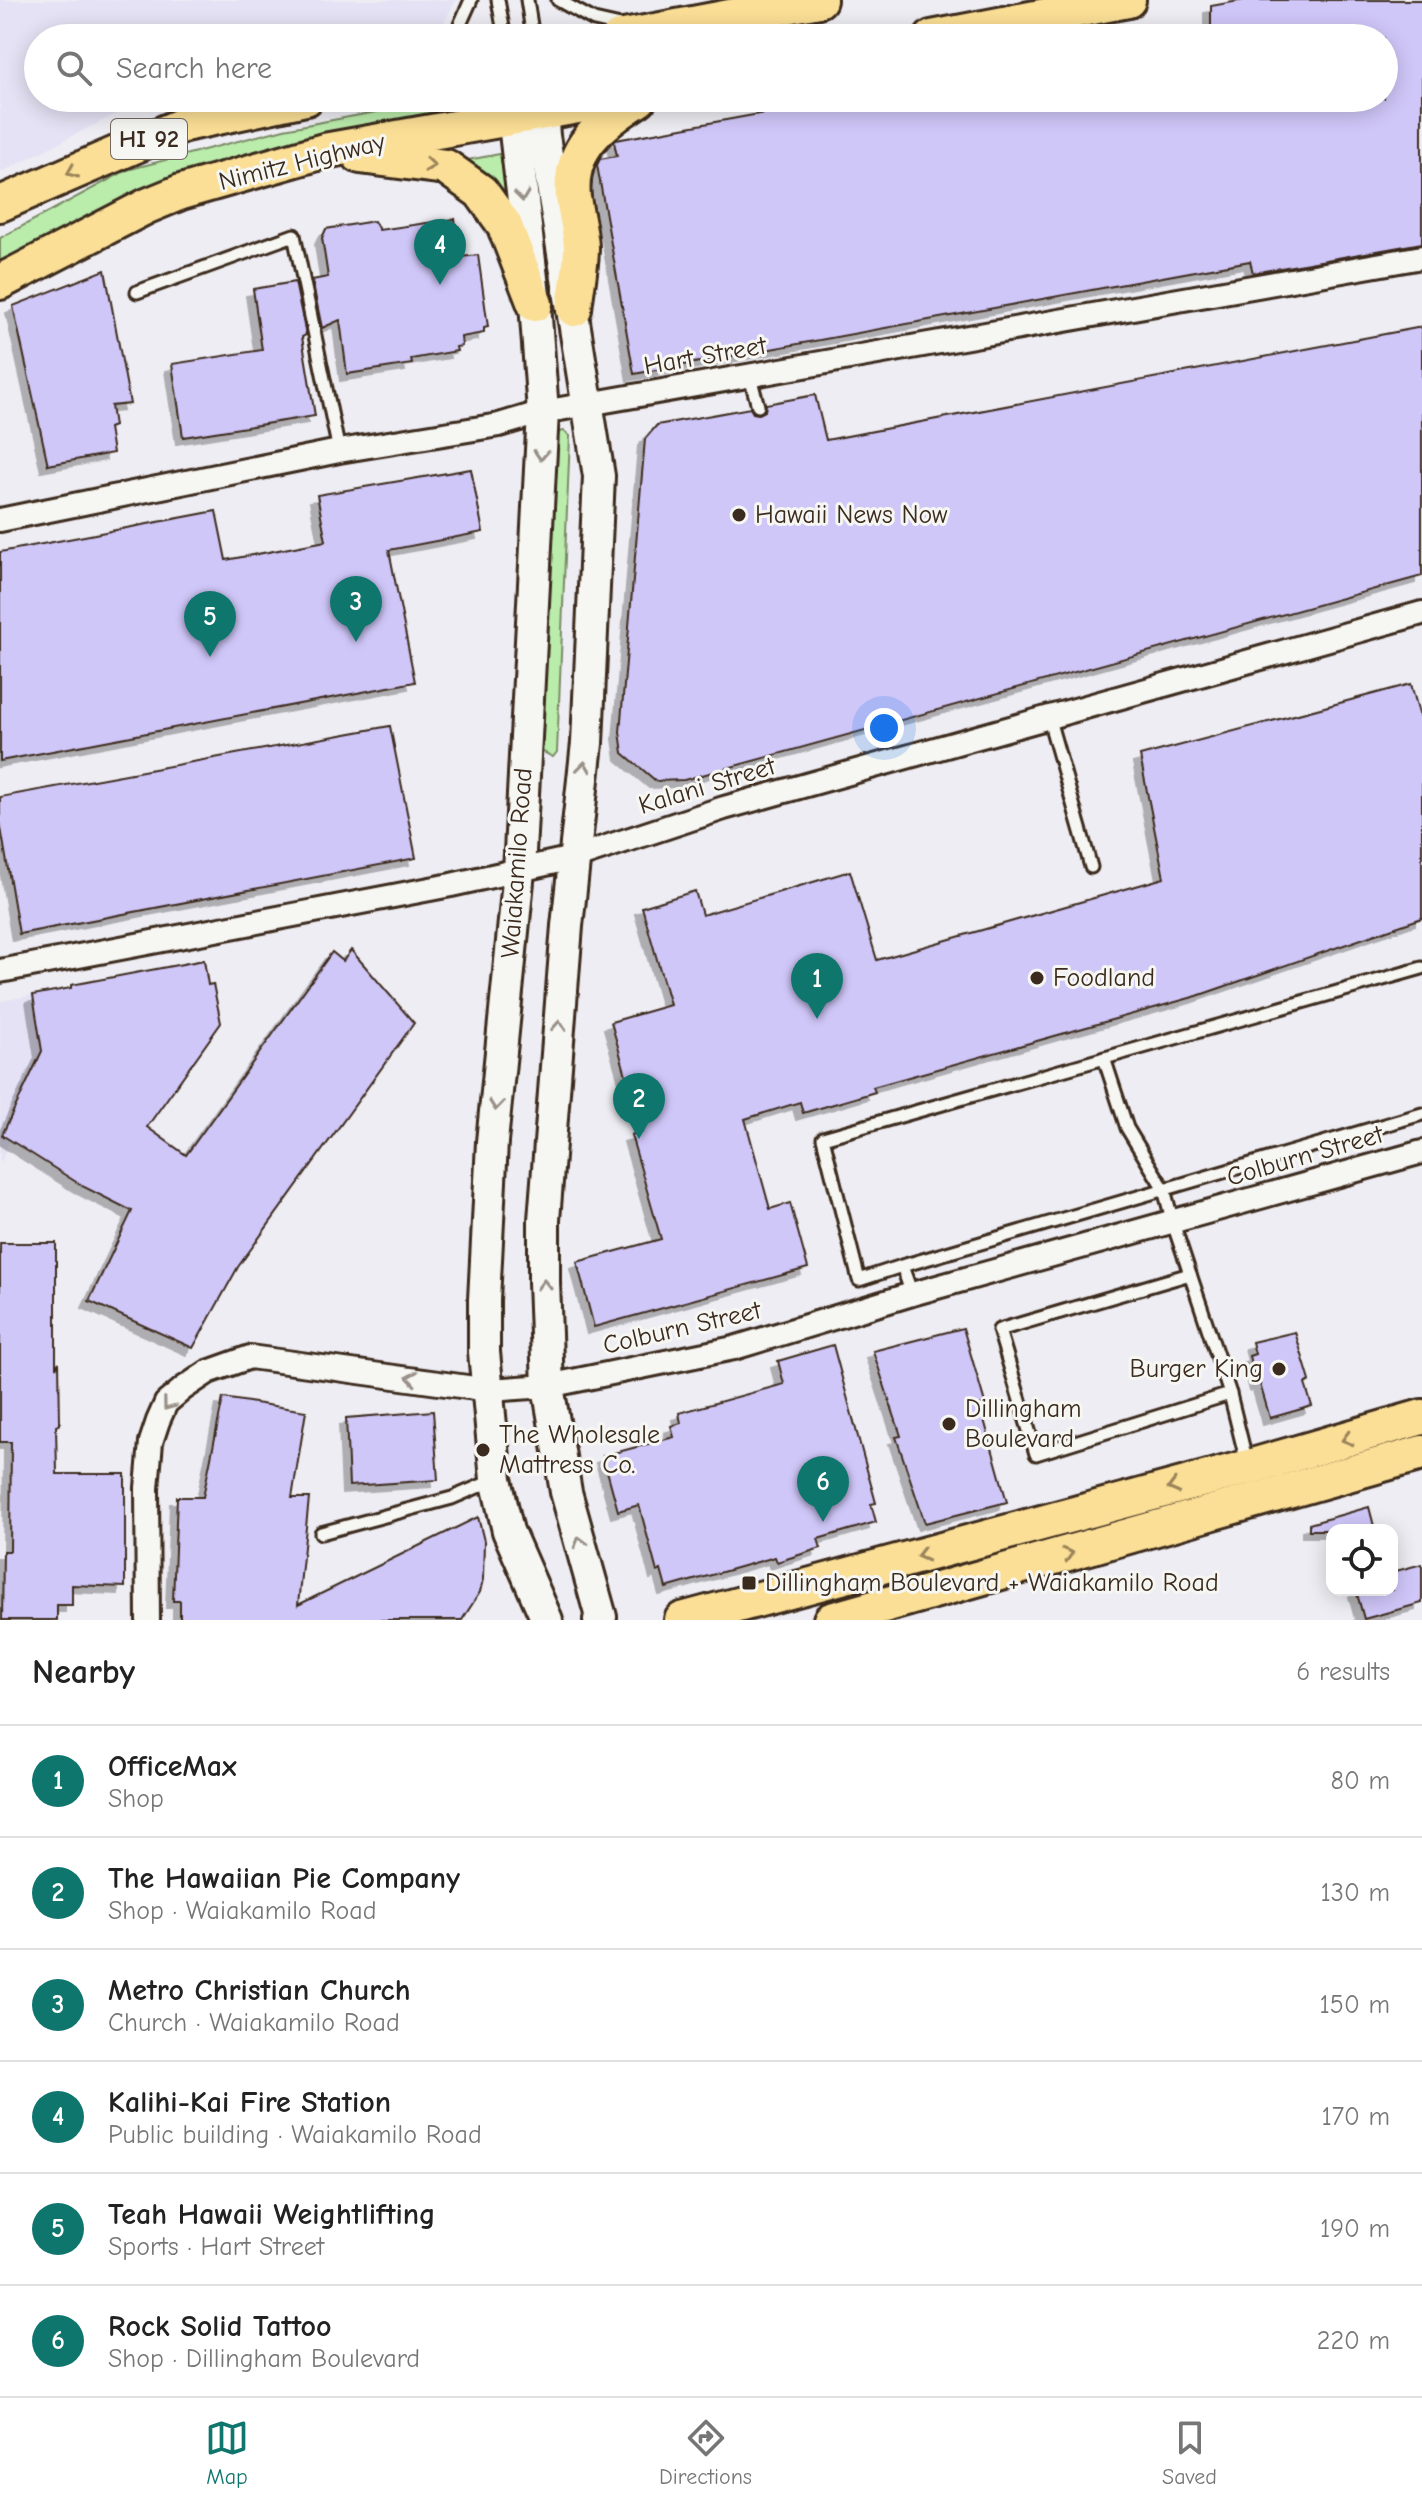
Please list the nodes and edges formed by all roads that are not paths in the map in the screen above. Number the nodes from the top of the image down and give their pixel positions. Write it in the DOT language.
graph roads {
  1 [pos="471,0"];
  2 [pos="498,0"];
  3 [pos="527,0"];
  4 [pos="558,0"];
  5 [pos="819,0"];
  6 [pos="1128,0"];
  7 [pos="461,24"];
  8 [pos="502,24"];
  9 [pos="531,24"];
  10 [pos="604,24"];
  11 [pos="691,24"];
  12 [pos="1004,24"];
  13 [pos="241,112"];
  14 [pos="504,112"];
  15 [pos="527,112"];
  16 [pos="530,112"];
  17 [pos="620,112"];
  18 [pos="324,151"];
  19 [pos="0,204"];
  20 [pos="1422,257"];
  21 [pos="0,282"];
  22 [pos="137,292"];
  23 [pos="535,304"];
  24 [pos="574,309"];
  25 [pos="750,377"];
  26 [pos="589,404"];
  27 [pos="758,406"];
  28 [pos="543,412"];
  29 [pos="339,451"];
  30 [pos="0,520"];
  31 [pos="1422,613"];
  32 [pos="1048,716"];
  33 [pos="573,858"];
  34 [pos="1091,867"];
  35 [pos="519,871"];
  36 [pos="1422,968"];
  37 [pos="0,971"];
  38 [pos="1104,1058"];
  39 [pos="1422,1114"];
  40 [pos="1422,1152"];
  41 [pos="1164,1189"];
  42 [pos="1173,1223"];
  43 [pos="902,1266"];
  44 [pos="1190,1274"];
  45 [pos="912,1294"];
  46 [pos="548,1386"];
  47 [pos="489,1390"];
  48 [pos="1230,1394"];
  49 [pos="1422,1417"];
  50 [pos="1422,1453"];
  51 [pos="1249,1467"];
  52 [pos="496,1479"];
  53 [pos="321,1533"];
  54 [pos="836,1619"];
  55 [pos="148,1620"];
  56 [pos="547,1620"];
  57 [pos="599,1620"];
  58 [pos="682,1620"];
  1 -- 7 [label="lane"];
  2 -- 8 [label="lane"];
  3 -- 9 [label="lane"];
  4 -- 10 [label="lane"];
  5 -- 11 [label="main road"];
  6 -- 12 [label="main road"];
  13 -- 19 [label="main road, HI 92, one-way"];
  14 -- 18 [label="main road, Nimitz Highway / HI 92"];
  15 -- 23 [label="main road, Waiakamilo Road, one-way"];
  16 -- 24 [label="main road, Waiakamilo Road"];
  17 -- 24 [label="main road"];
  18 -- 21 [label="main road, Nimitz Highway / HI 92"];
  18 -- 23 [label="main road, one-way"];
  20 -- 25 [label="street, Hart Street"];
  22 -- 29 [label="lane"];
  23 -- 28 [label="main road, Waiakamilo Road"];
  24 -- 26 [label="main road, Waiakamilo Road"];
  25 -- 26 [label="street, Hart Street"];
  25 -- 27 [label="lane"];
  26 -- 28 [label="street, Hart Street"];
  33 -- 26 [label="main road, Waiakamilo Road, one-way"];
  28 -- 29 [label="street, Hart Street"];
  28 -- 35 [label="main road, Waiakamilo Road, one-way"];
  29 -- 30 [label="street, Hart Street"];
  31 -- 32 [label="street, Kalani Street"];
  32 -- 33 [label="street, Kalani Street"];
  32 -- 34 [label="lane"];
  33 -- 35 [label="street, Kalani Street"];
  46 -- 33 [label="main road, Waiakamilo Road, one-way"];
  35 -- 37 [label="street, Kalani Street"];
  35 -- 47 [label="main road, Waiakamilo Road, one-way"];
  36 -- 38 [label="lane"];
  38 -- 41 [label="lane"];
  38 -- 43 [label="lane"];
  39 -- 41 [label="lane"];
  40 -- 42 [label="street, Colburn Street"];
  41 -- 42 [label="lane"];
  41 -- 43 [label="lane"];
  42 -- 44 [label="lane"];
  42 -- 45 [label="street, Colburn Street"];
  43 -- 45 [label="lane"];
  44 -- 48 [label="lane"];
  44 -- 48 [label="lane"];
  45 -- 46 [label="street, Colburn Street"];
  46 -- 47 [label="street, Colburn Street"];
  57 -- 46 [label="main road, Waiakamilo Road, one-way"];
  47 -- 52 [label="main road, Waiakamilo Road"];
  47 -- 55 [label="street, Colburn Street, one-way"];
  48 -- 51 [label="lane"];
  49 -- 51 [label="main road, one-way"];
  54 -- 50 [label="main road, one-way"];
  51 -- 58 [label="main road, one-way"];
  52 -- 53 [label="lane"];
  52 -- 56 [label="main road, Waiakamilo Road"];
}
